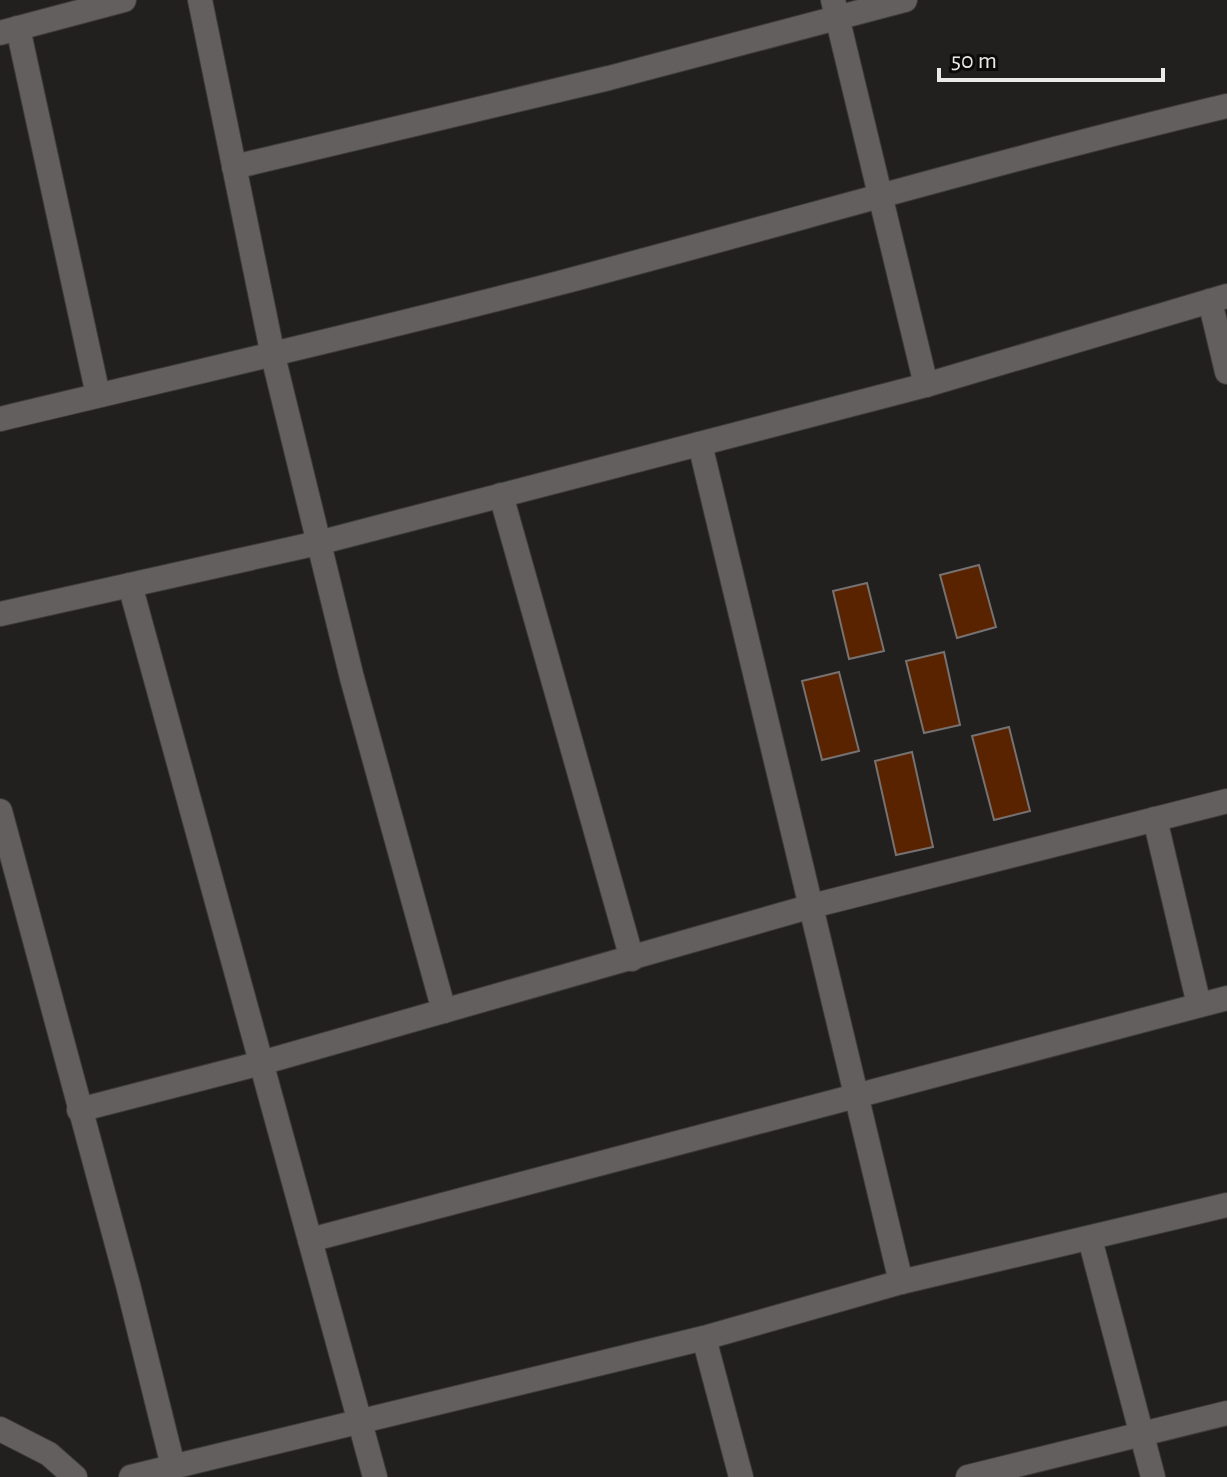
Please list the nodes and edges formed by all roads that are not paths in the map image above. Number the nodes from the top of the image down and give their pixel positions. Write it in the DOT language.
graph roads {
  1 [pos="124,0"];
  2 [pos="200,0"];
  3 [pos="905,0"];
  4 [pos="836,9"];
  5 [pos="9,30"];
  6 [pos="1227,106"];
  7 [pos="234,167"];
  8 [pos="879,194"];
  9 [pos="1218,298"];
  10 [pos="273,356"];
  11 [pos="1227,372"];
  12 [pos="926,385"];
  13 [pos="98,395"];
  14 [pos="0,419"];
  15 [pos="700,444"];
  16 [pos="501,495"];
  17 [pos="318,543"];
  18 [pos="130,585"];
  19 [pos="0,614"];
  20 [pos="1227,801"];
  21 [pos="0,811"];
  22 [pos="1155,819"];
  23 [pos="812,906"];
  24 [pos="632,959"];
  25 [pos="1227,998"];
  26 [pos="1199,1005"];
  27 [pos="444,1011"];
  28 [pos="261,1063"];
  29 [pos="857,1098"];
  30 [pos="79,1110"];
  31 [pos="1227,1205"];
  32 [pos="1090,1239"];
  33 [pos="310,1240"];
  34 [pos="901,1282"];
  35 [pos="704,1338"];
  36 [pos="1227,1413"];
  37 [pos="360,1420"];
  38 [pos="0,1429"];
  39 [pos="1143,1433"];
  40 [pos="173,1466"];
  41 [pos="75,1477"];
  42 [pos="131,1477"];
  43 [pos="375,1477"];
  44 [pos="741,1477"];
  45 [pos="968,1477"];
  46 [pos="1153,1477"];
  1 -- 5 [label="street"];
  2 -- 7 [label="street"];
  3 -- 4 [label="street"];
  4 -- 7 [label="street"];
  4 -- 8 [label="street"];
  5 -- 13 [label="street"];
  6 -- 8 [label="street"];
  7 -- 10 [label="street"];
  8 -- 10 [label="street"];
  8 -- 12 [label="street"];
  9 -- 11 [label="street"];
  9 -- 12 [label="street"];
  10 -- 13 [label="street"];
  10 -- 17 [label="street"];
  12 -- 15 [label="street"];
  13 -- 14 [label="street"];
  15 -- 16 [label="street"];
  15 -- 23 [label="street"];
  16 -- 17 [label="street"];
  16 -- 24 [label="street"];
  17 -- 18 [label="street"];
  17 -- 27 [label="street"];
  18 -- 19 [label="street"];
  18 -- 28 [label="street"];
  20 -- 22 [label="street"];
  21 -- 30 [label="street"];
  22 -- 23 [label="street"];
  22 -- 26 [label="street"];
  23 -- 24 [label="street"];
  23 -- 29 [label="street"];
  24 -- 27 [label="street"];
  25 -- 26 [label="street"];
  26 -- 29 [label="street"];
  27 -- 28 [label="street"];
  28 -- 30 [label="street"];
  28 -- 33 [label="street"];
  29 -- 33 [label="street"];
  29 -- 34 [label="street"];
  30 -- 40 [label="street"];
  31 -- 32 [label="street"];
  32 -- 34 [label="street"];
  32 -- 39 [label="street"];
  33 -- 37 [label="street"];
  34 -- 35 [label="street"];
  35 -- 37 [label="street"];
  35 -- 44 [label="street"];
  36 -- 39 [label="street"];
  37 -- 40 [label="street"];
  37 -- 43 [label="street"];
  38 -- 41 [label="street"];
  39 -- 45 [label="street"];
  39 -- 46 [label="street"];
  40 -- 42 [label="street"];
}
